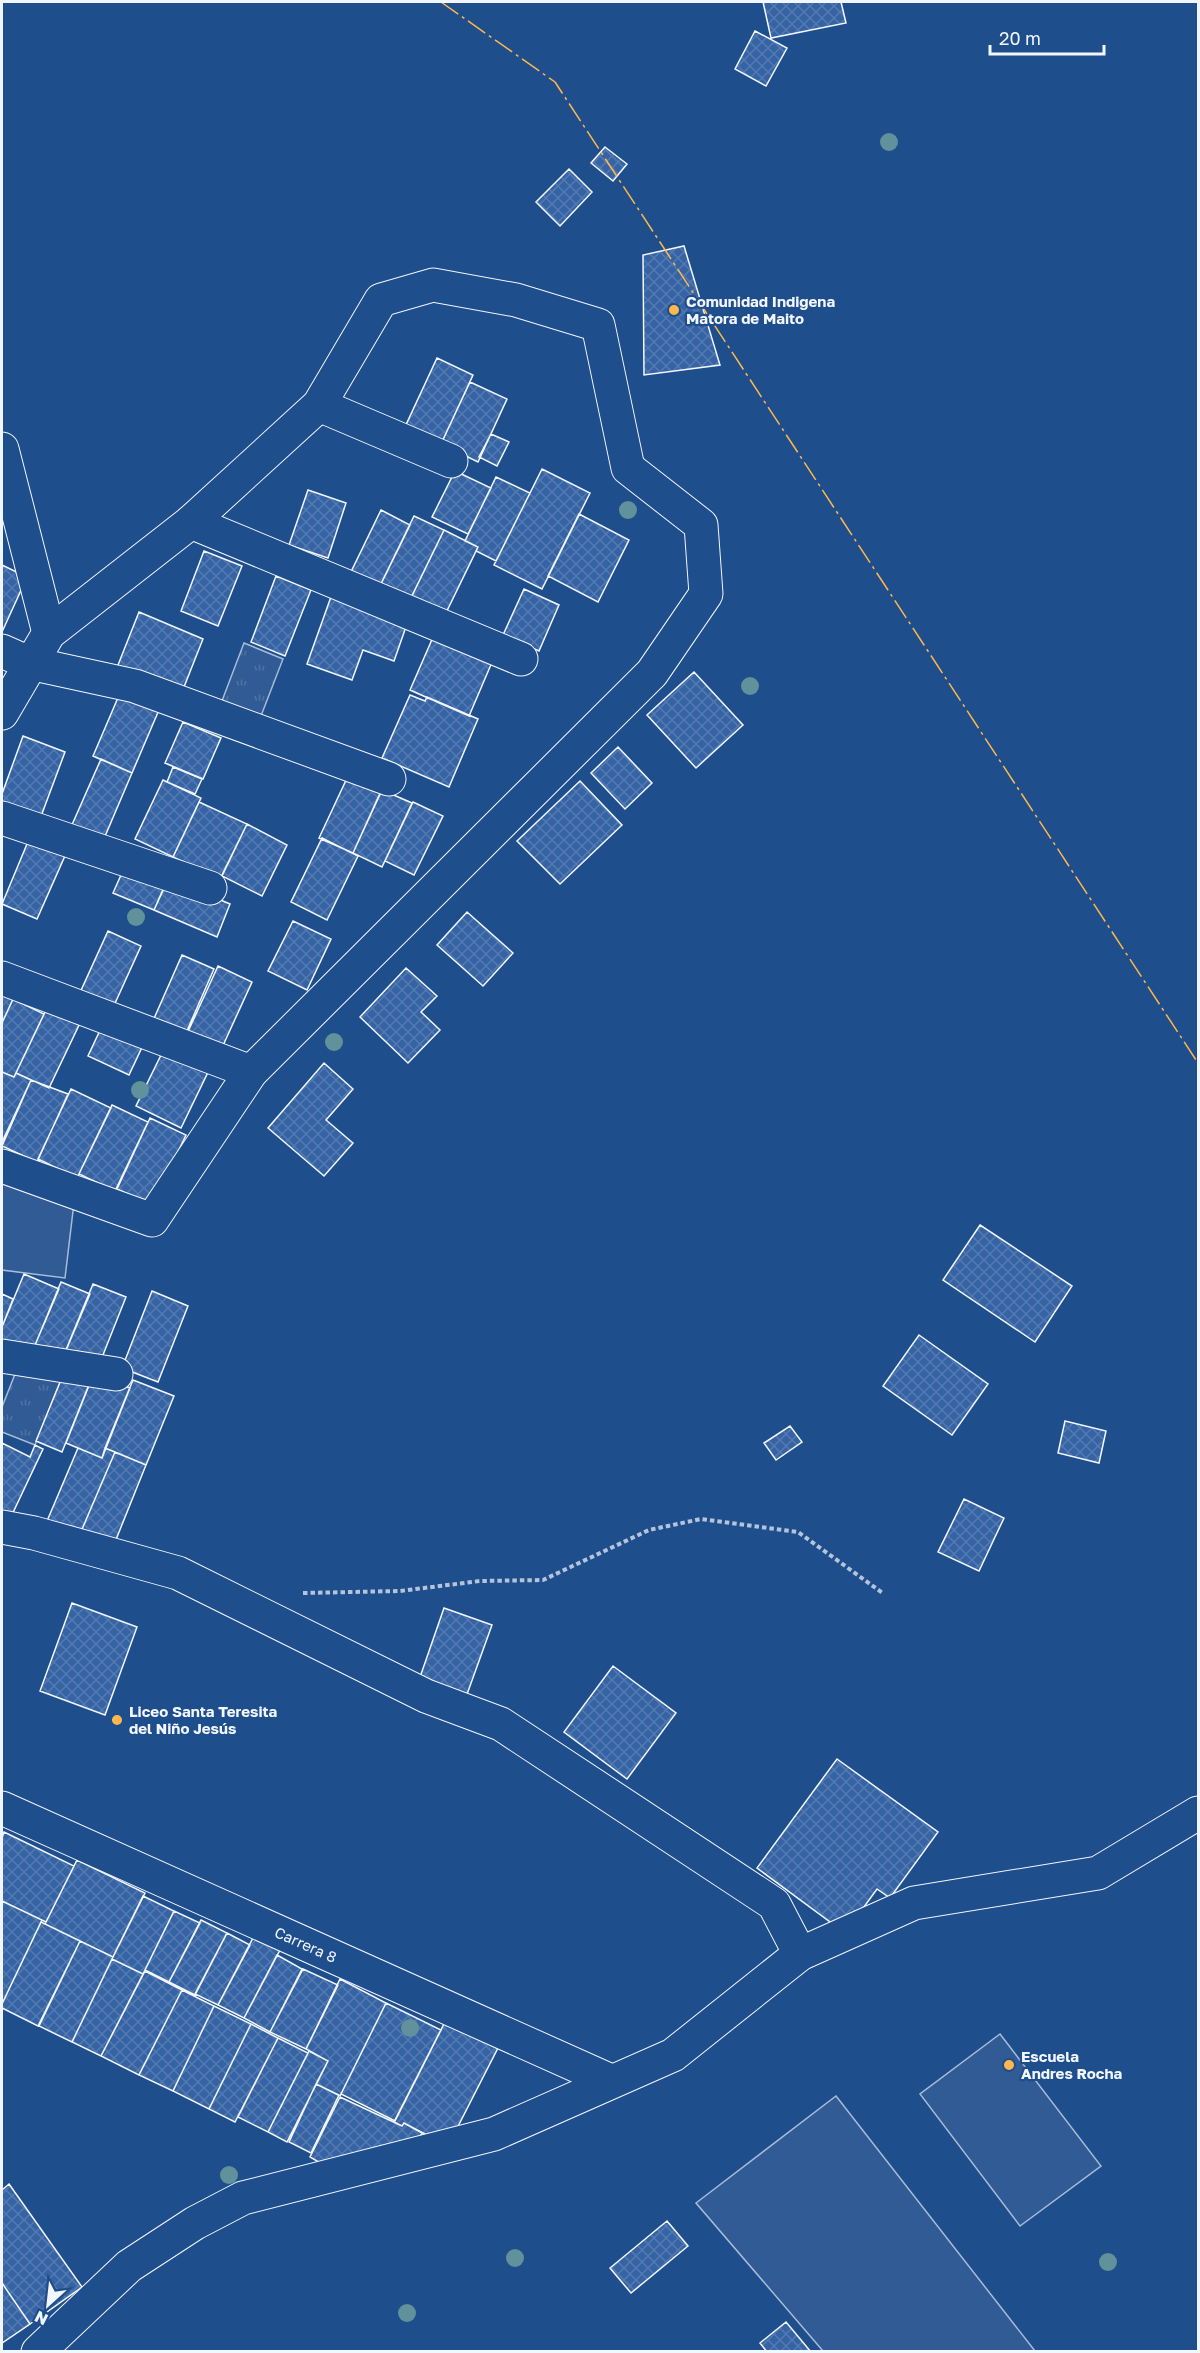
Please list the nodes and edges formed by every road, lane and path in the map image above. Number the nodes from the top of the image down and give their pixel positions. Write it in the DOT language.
graph roads {
  1 [pos="319,405"];
  2 [pos="2,449"];
  3 [pos="451,461"];
  4 [pos="191,522"];
  5 [pos="49,633"];
  6 [pos="15,657"];
  7 [pos="521,658"];
  8 [pos="2,713"];
  9 [pos="389,779"];
  10 [pos="2,818"];
  11 [pos="210,888"];
  12 [pos="2,978"];
  13 [pos="251,1072"];
  14 [pos="2,1166"];
  15 [pos="2,1356"];
  16 [pos="116,1374"];
  17 [pos="2,1527"];
  18 [pos="294,1594"];
  19 [pos="884,1594"];
  20 [pos="2,1808"];
  21 [pos="1198,1813"];
  22 [pos="800,1954"];
  23 [pos="611,2081"];
  24 [pos="38,2352"];
  1 -- 3 [label="street"];
  1 -- 4 [label="street"];
  1 -- 13 [label="street"];
  2 -- 5 [label="street"];
  4 -- 5 [label="street"];
  4 -- 7 [label="street"];
  5 -- 6 [label="street"];
  6 -- 8 [label="street"];
  6 -- 9 [label="street"];
  10 -- 11 [label="street"];
  12 -- 13 [label="street"];
  13 -- 14 [label="street"];
  15 -- 16 [label="street"];
  17 -- 22 [label="street"];
  18 -- 19 [label="path"];
  20 -- 23 [label="street, Carrera 8"];
  21 -- 22 [label="street"];
  22 -- 23 [label="street"];
  23 -- 24 [label="street"];
}
